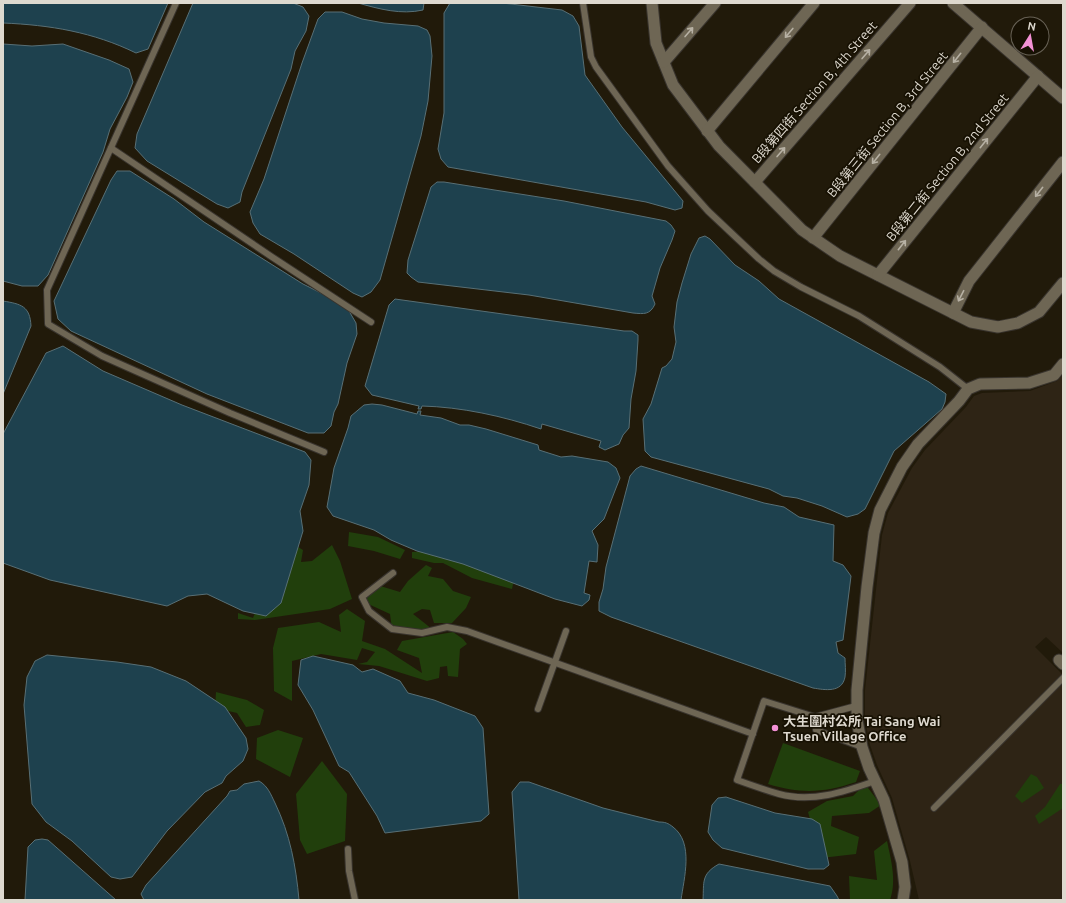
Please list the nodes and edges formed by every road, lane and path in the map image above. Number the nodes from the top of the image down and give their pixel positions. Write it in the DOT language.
graph roads {
  1 [pos="176,3"];
  2 [pos="583,3"];
  3 [pos="652,3"];
  4 [pos="715,3"];
  5 [pos="814,3"];
  6 [pos="910,3"];
  7 [pos="953,3"];
  8 [pos="982,27"];
  9 [pos="664,62"];
  10 [pos="1038,76"];
  11 [pos="1063,98"];
  12 [pos="707,131"];
  13 [pos="111,148"];
  14 [pos="1063,162"];
  15 [pos="755,182"];
  16 [pos="813,238"];
  17 [pos="878,275"];
  18 [pos="1063,283"];
  19 [pos="953,313"];
  20 [pos="371,322"];
  21 [pos="1063,364"];
  22 [pos="968,389"];
  23 [pos="324,452"];
  24 [pos="393,573"];
  25 [pos="566,631"];
  26 [pos="555,663"];
  27 [pos="1063,678"];
  28 [pos="856,706"];
  29 [pos="538,709"];
  30 [pos="815,717"];
  31 [pos="753,734"];
  32 [pos="862,747"];
  33 [pos="875,781"];
  34 [pos="934,808"];
  35 [pos="348,849"];
  36 [pos="355,900"];
  37 [pos="903,900"];
  1 -- 13 [label="lane"];
  2 -- 22 [label="lane"];
  3 -- 9 [label="street"];
  9 -- 4 [label="street, one-way"];
  5 -- 12 [label="street, one-way"];
  15 -- 6 [label="street, B段第四街 Section B, 4th Street, one-way"];
  7 -- 8 [label="street"];
  8 -- 10 [label="street"];
  8 -- 16 [label="street, B段第三街 Section B, 3rd Street, one-way"];
  9 -- 12 [label="street"];
  10 -- 11 [label="street"];
  17 -- 10 [label="street, B段第二街 Section B, 2nd Street, one-way"];
  12 -- 15 [label="street"];
  13 -- 20 [label="lane"];
  13 -- 23 [label="lane"];
  14 -- 19 [label="street, one-way"];
  15 -- 16 [label="street"];
  16 -- 17 [label="street"];
  17 -- 19 [label="street"];
  18 -- 19 [label="street"];
  21 -- 22 [label="street"];
  22 -- 28 [label="street"];
  24 -- 26 [label="lane"];
  25 -- 26 [label="lane"];
  26 -- 29 [label="lane"];
  26 -- 31 [label="lane"];
  27 -- 34 [label="lane"];
  28 -- 30 [label="lane"];
  28 -- 32 [label="street"];
  30 -- 31 [label="lane"];
  30 -- 32 [label="lane"];
  31 -- 33 [label="lane"];
  32 -- 33 [label="street"];
  33 -- 37 [label="street"];
  35 -- 36 [label="lane"];
}
